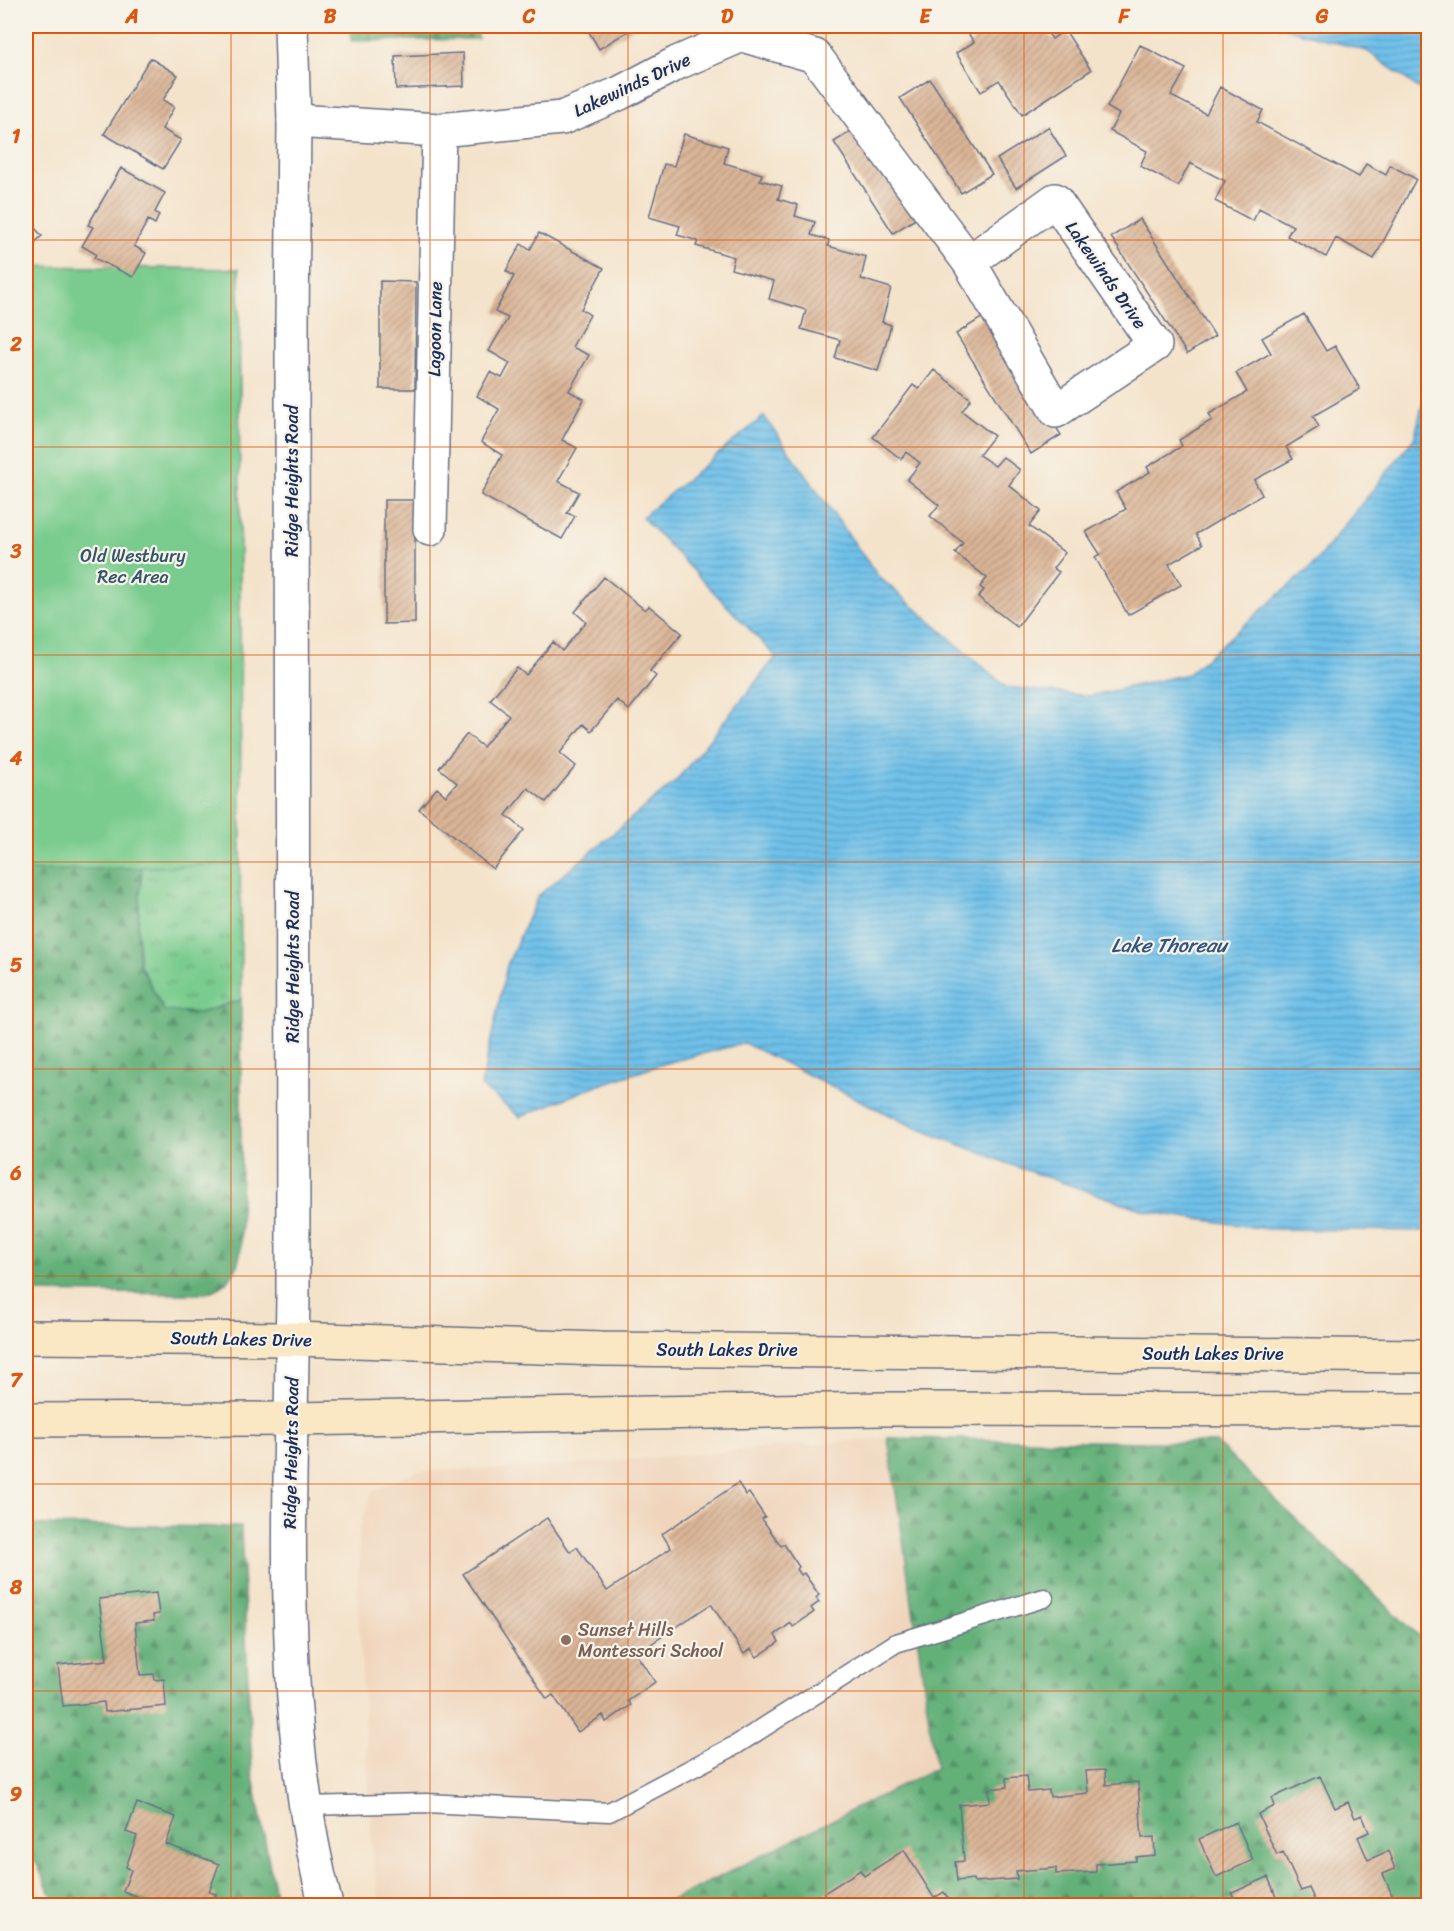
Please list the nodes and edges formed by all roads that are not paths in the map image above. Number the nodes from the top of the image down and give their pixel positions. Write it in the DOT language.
graph roads {
  1 [pos="291,26"];
  2 [pos="294,121"];
  3 [pos="439,130"];
  4 [pos="969,262"];
  5 [pos="430,529"];
  6 [pos="26,1337"];
  7 [pos="293,1339"];
  8 [pos="1428,1356"];
  9 [pos="1428,1410"];
  10 [pos="291,1419"];
  11 [pos="26,1420"];
  12 [pos="1044,1598"];
  13 [pos="305,1806"];
  14 [pos="327,1905"];
  1 -- 2 [label="street, Ridge Heights Road"];
  2 -- 3 [label="street, Lakewinds Drive"];
  2 -- 7 [label="street, Ridge Heights Road"];
  3 -- 4 [label="street, Lakewinds Drive"];
  3 -- 5 [label="street, Lagoon Lane"];
  4 -- 4 [label="street, Lakewinds Drive"];
  6 -- 7 [label="main road, South Lakes Drive"];
  7 -- 8 [label="main road, South Lakes Drive"];
  7 -- 10 [label="street, Ridge Heights Road"];
  9 -- 10 [label="main road"];
  10 -- 11 [label="main road"];
  10 -- 13 [label="street, Ridge Heights Road"];
  12 -- 13 [label="lane"];
  13 -- 14 [label="street, Ridge Heights Road"];
}
